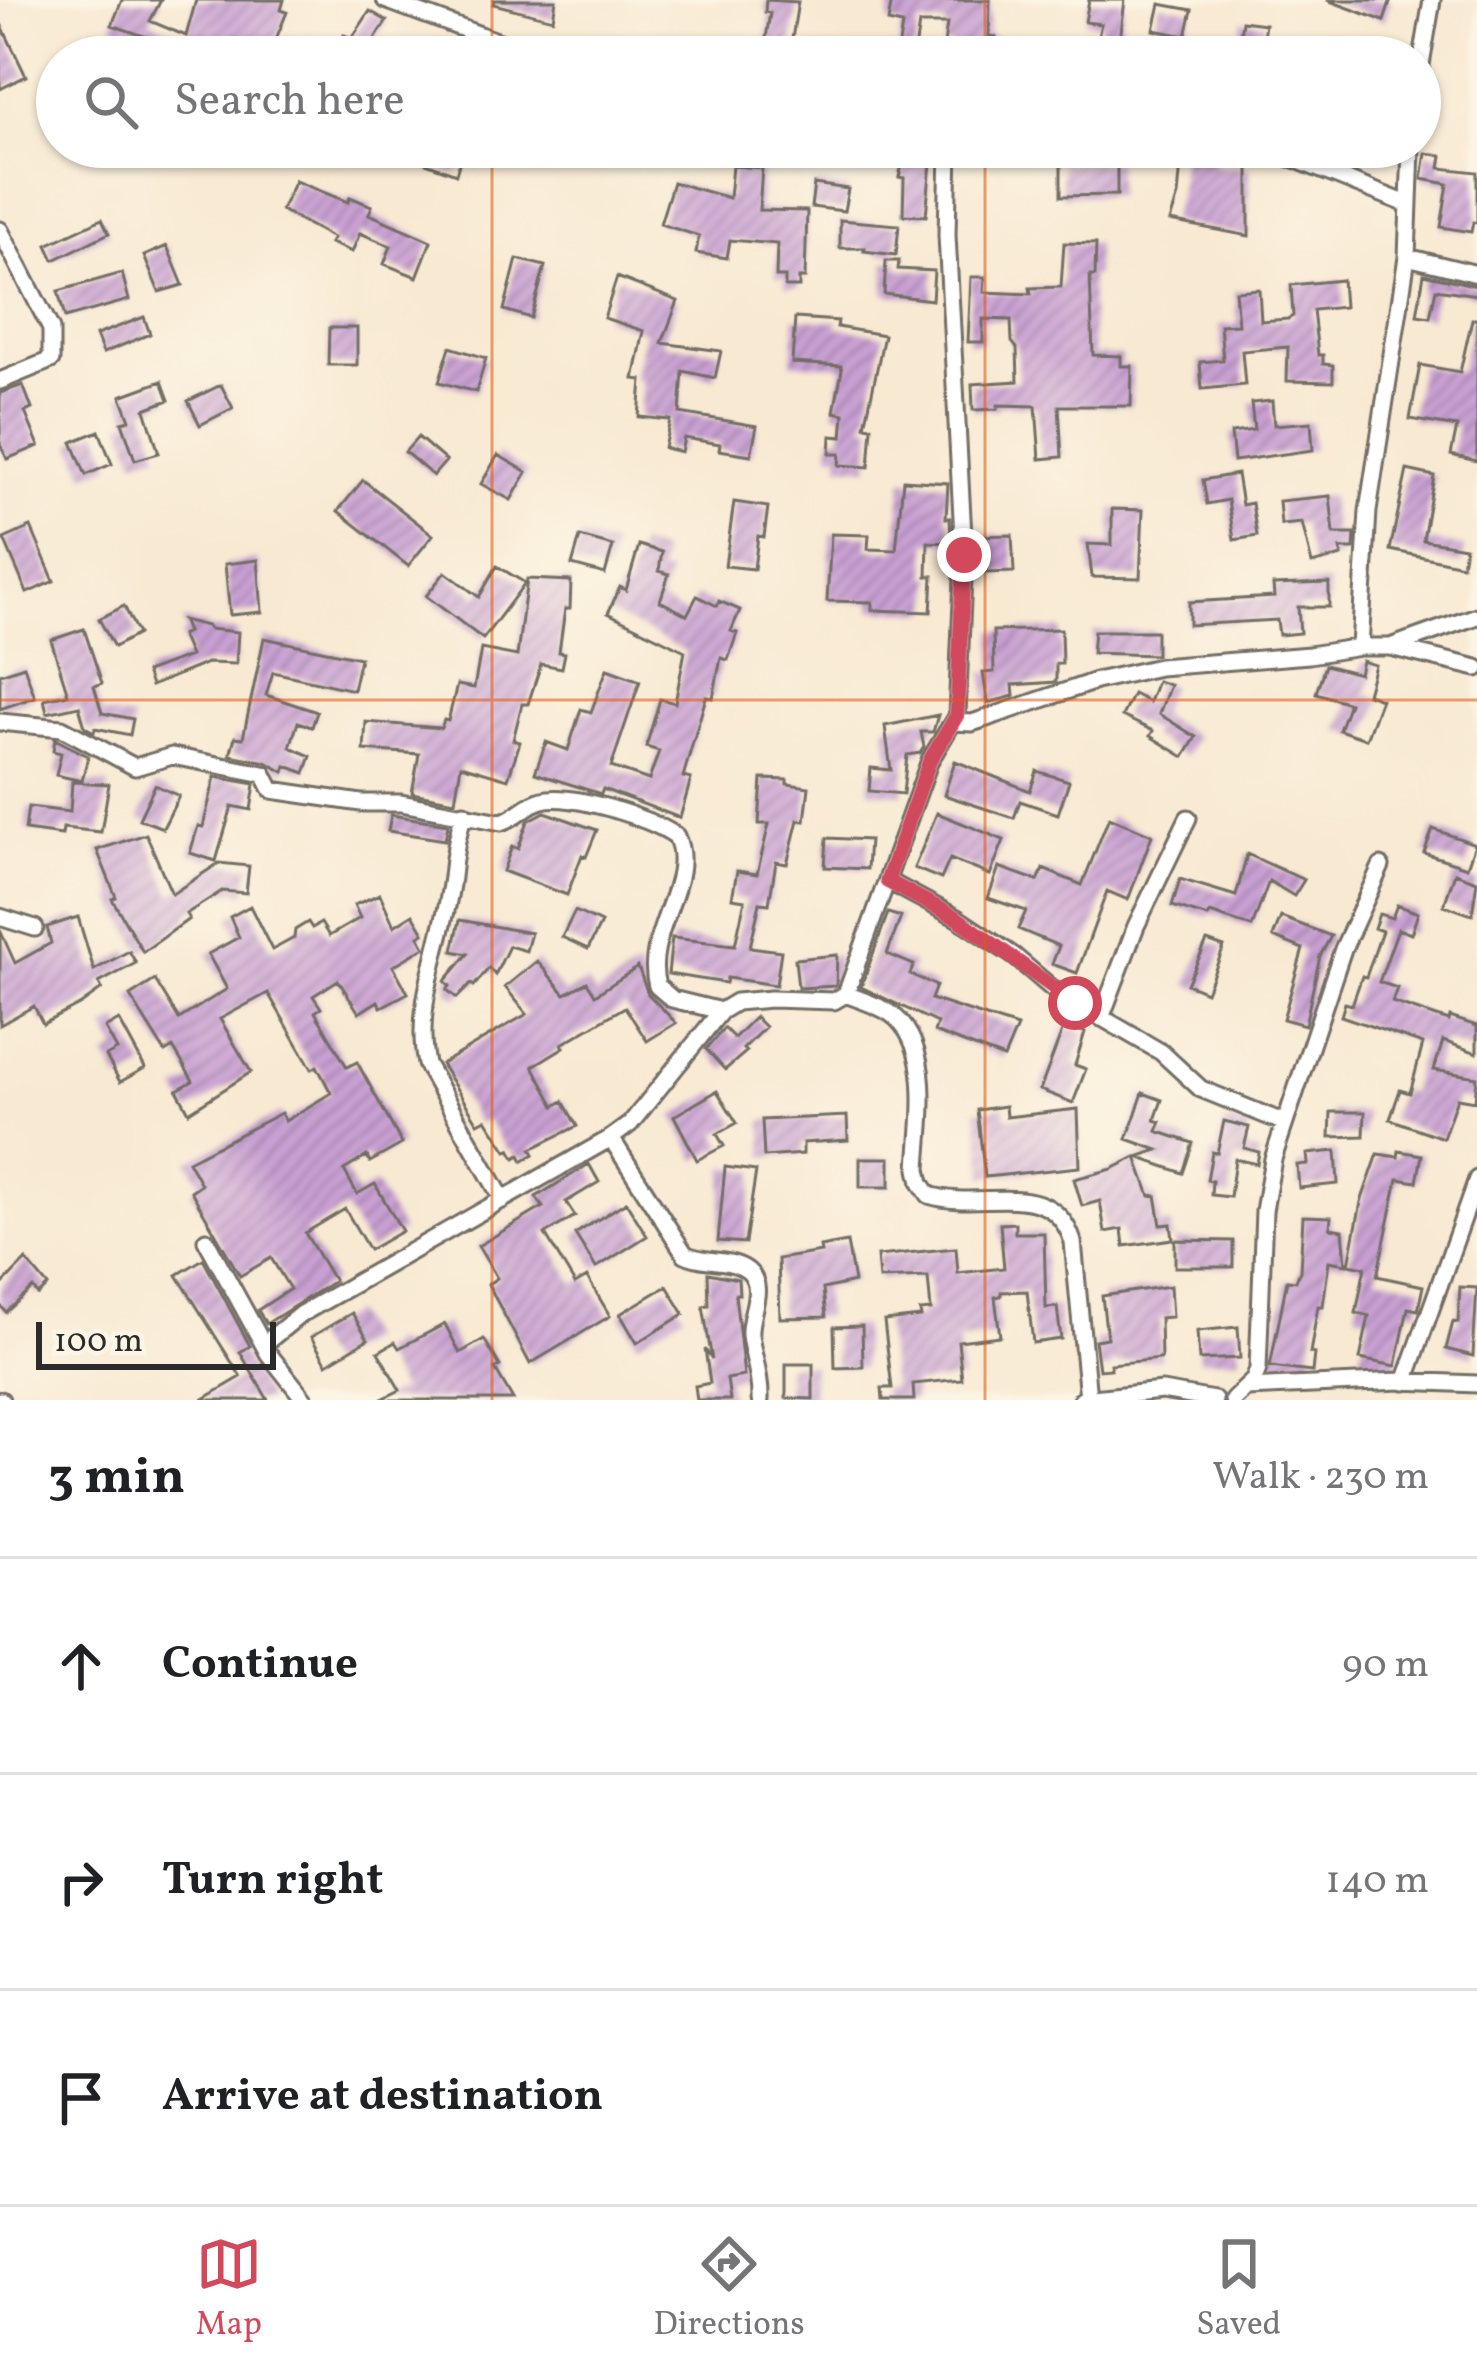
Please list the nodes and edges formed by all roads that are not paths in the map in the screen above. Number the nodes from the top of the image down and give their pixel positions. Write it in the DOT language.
graph roads {
  1 [pos="385,0"];
  2 [pos="1432,0"];
  3 [pos="483,36"];
  4 [pos="1426,36"];
  5 [pos="949,168"];
  6 [pos="1316,168"];
  7 [pos="1410,168"];
  8 [pos="1406,204"];
  9 [pos="0,230"];
  10 [pos="1407,257"];
  11 [pos="1477,274"];
  12 [pos="0,381"];
  13 [pos="1477,616"];
  14 [pos="1360,646"];
  15 [pos="1390,647"];
  16 [pos="1477,668"];
  17 [pos="0,722"];
  18 [pos="953,722"];
  19 [pos="464,812"];
  20 [pos="1188,818"];
  21 [pos="1381,866"];
  22 [pos="887,881"];
  23 [pos="0,916"];
  24 [pos="34,928"];
  25 [pos="846,994"];
  26 [pos="722,1010"];
  27 [pos="1101,1018"];
  28 [pos="1285,1123"];
  29 [pos="611,1138"];
  30 [pos="1477,1179"];
  31 [pos="503,1200"];
  32 [pos="206,1240"];
  33 [pos="264,1343"];
  34 [pos="1405,1382"];
  35 [pos="1477,1384"];
  36 [pos="1240,1394"];
  37 [pos="1084,1399"];
  38 [pos="305,1400"];
  39 [pos="760,1400"];
  40 [pos="1214,1400"];
  1 -- 3 [label="street"];
  2 -- 4 [label="street"];
  5 -- 18 [label="street"];
  6 -- 8 [label="street"];
  7 -- 8 [label="street"];
  8 -- 10 [label="street"];
  9 -- 12 [label="street"];
  10 -- 11 [label="street"];
  10 -- 14 [label="street"];
  13 -- 15 [label="street"];
  14 -- 15 [label="street"];
  14 -- 18 [label="street"];
  15 -- 16 [label="street"];
  17 -- 19 [label="street"];
  18 -- 22 [label="street"];
  19 -- 26 [label="street"];
  19 -- 31 [label="street"];
  20 -- 27 [label="street"];
  21 -- 28 [label="street"];
  22 -- 25 [label="street"];
  22 -- 27 [label="street"];
  23 -- 24 [label="street"];
  25 -- 26 [label="street"];
  25 -- 37 [label="street"];
  26 -- 29 [label="street"];
  27 -- 28 [label="street"];
  28 -- 36 [label="street"];
  29 -- 31 [label="street"];
  29 -- 39 [label="street"];
  30 -- 34 [label="street"];
  31 -- 33 [label="street"];
  32 -- 33 [label="street"];
  33 -- 38 [label="street"];
  34 -- 35 [label="street"];
  34 -- 36 [label="street"];
  37 -- 40 [label="street"];
}
